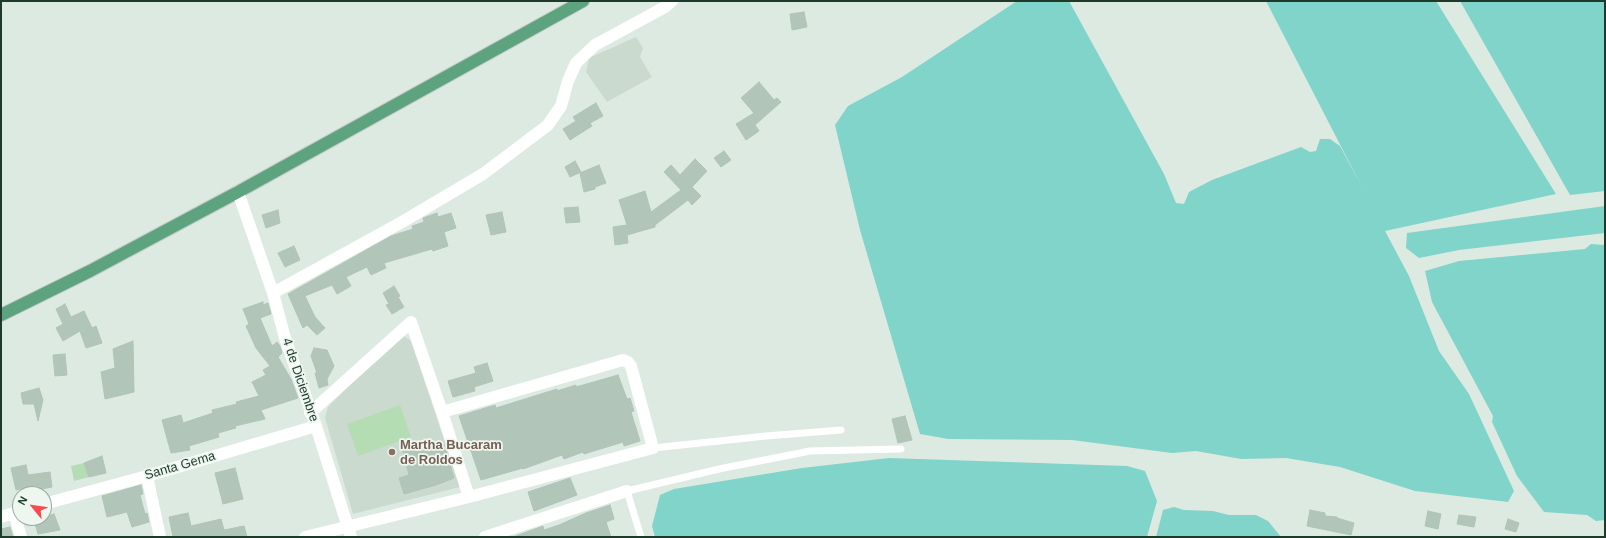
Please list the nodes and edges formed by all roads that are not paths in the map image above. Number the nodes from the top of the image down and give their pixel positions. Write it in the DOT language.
graph roads {
  1 [pos="583,1"];
  2 [pos="672,1"];
  3 [pos="238,192"];
  4 [pos="273,293"];
  5 [pos="1,315"];
  6 [pos="442,412"];
  7 [pos="310,413"];
  8 [pos="316,426"];
  9 [pos="841,430"];
  10 [pos="653,448"];
  11 [pos="901,449"];
  12 [pos="147,476"];
  13 [pos="627,492"];
  14 [pos="469,497"];
  15 [pos="52,502"];
  16 [pos="12,514"];
  17 [pos="1,517"];
  18 [pos="19,526"];
  19 [pos="350,531"];
  20 [pos="21,537"];
  21 [pos="160,537"];
  22 [pos="305,537"];
  23 [pos="485,537"];
  24 [pos="641,537"];
  1 -- 3 [label="main road"];
  2 -- 4 [label="street"];
  3 -- 4 [label="street, 4 de Diciembre"];
  3 -- 5 [label="main road"];
  4 -- 7 [label="street, 4 de Diciembre"];
  6 -- 7 [label="street"];
  6 -- 10 [label="street"];
  6 -- 14 [label="street"];
  7 -- 8 [label="street, 4 de Diciembre"];
  8 -- 12 [label="street, Santa Gema"];
  8 -- 19 [label="street, 4 de Diciembre"];
  9 -- 10 [label="lane"];
  10 -- 14 [label="street"];
  11 -- 13 [label="lane"];
  12 -- 15 [label="street, Santa Gema"];
  12 -- 21 [label="street"];
  13 -- 23 [label="street"];
  13 -- 24 [label="lane"];
  14 -- 19 [label="street"];
  16 -- 17 [label="street"];
  18 -- 20 [label="street"];
  19 -- 22 [label="street"];
}
